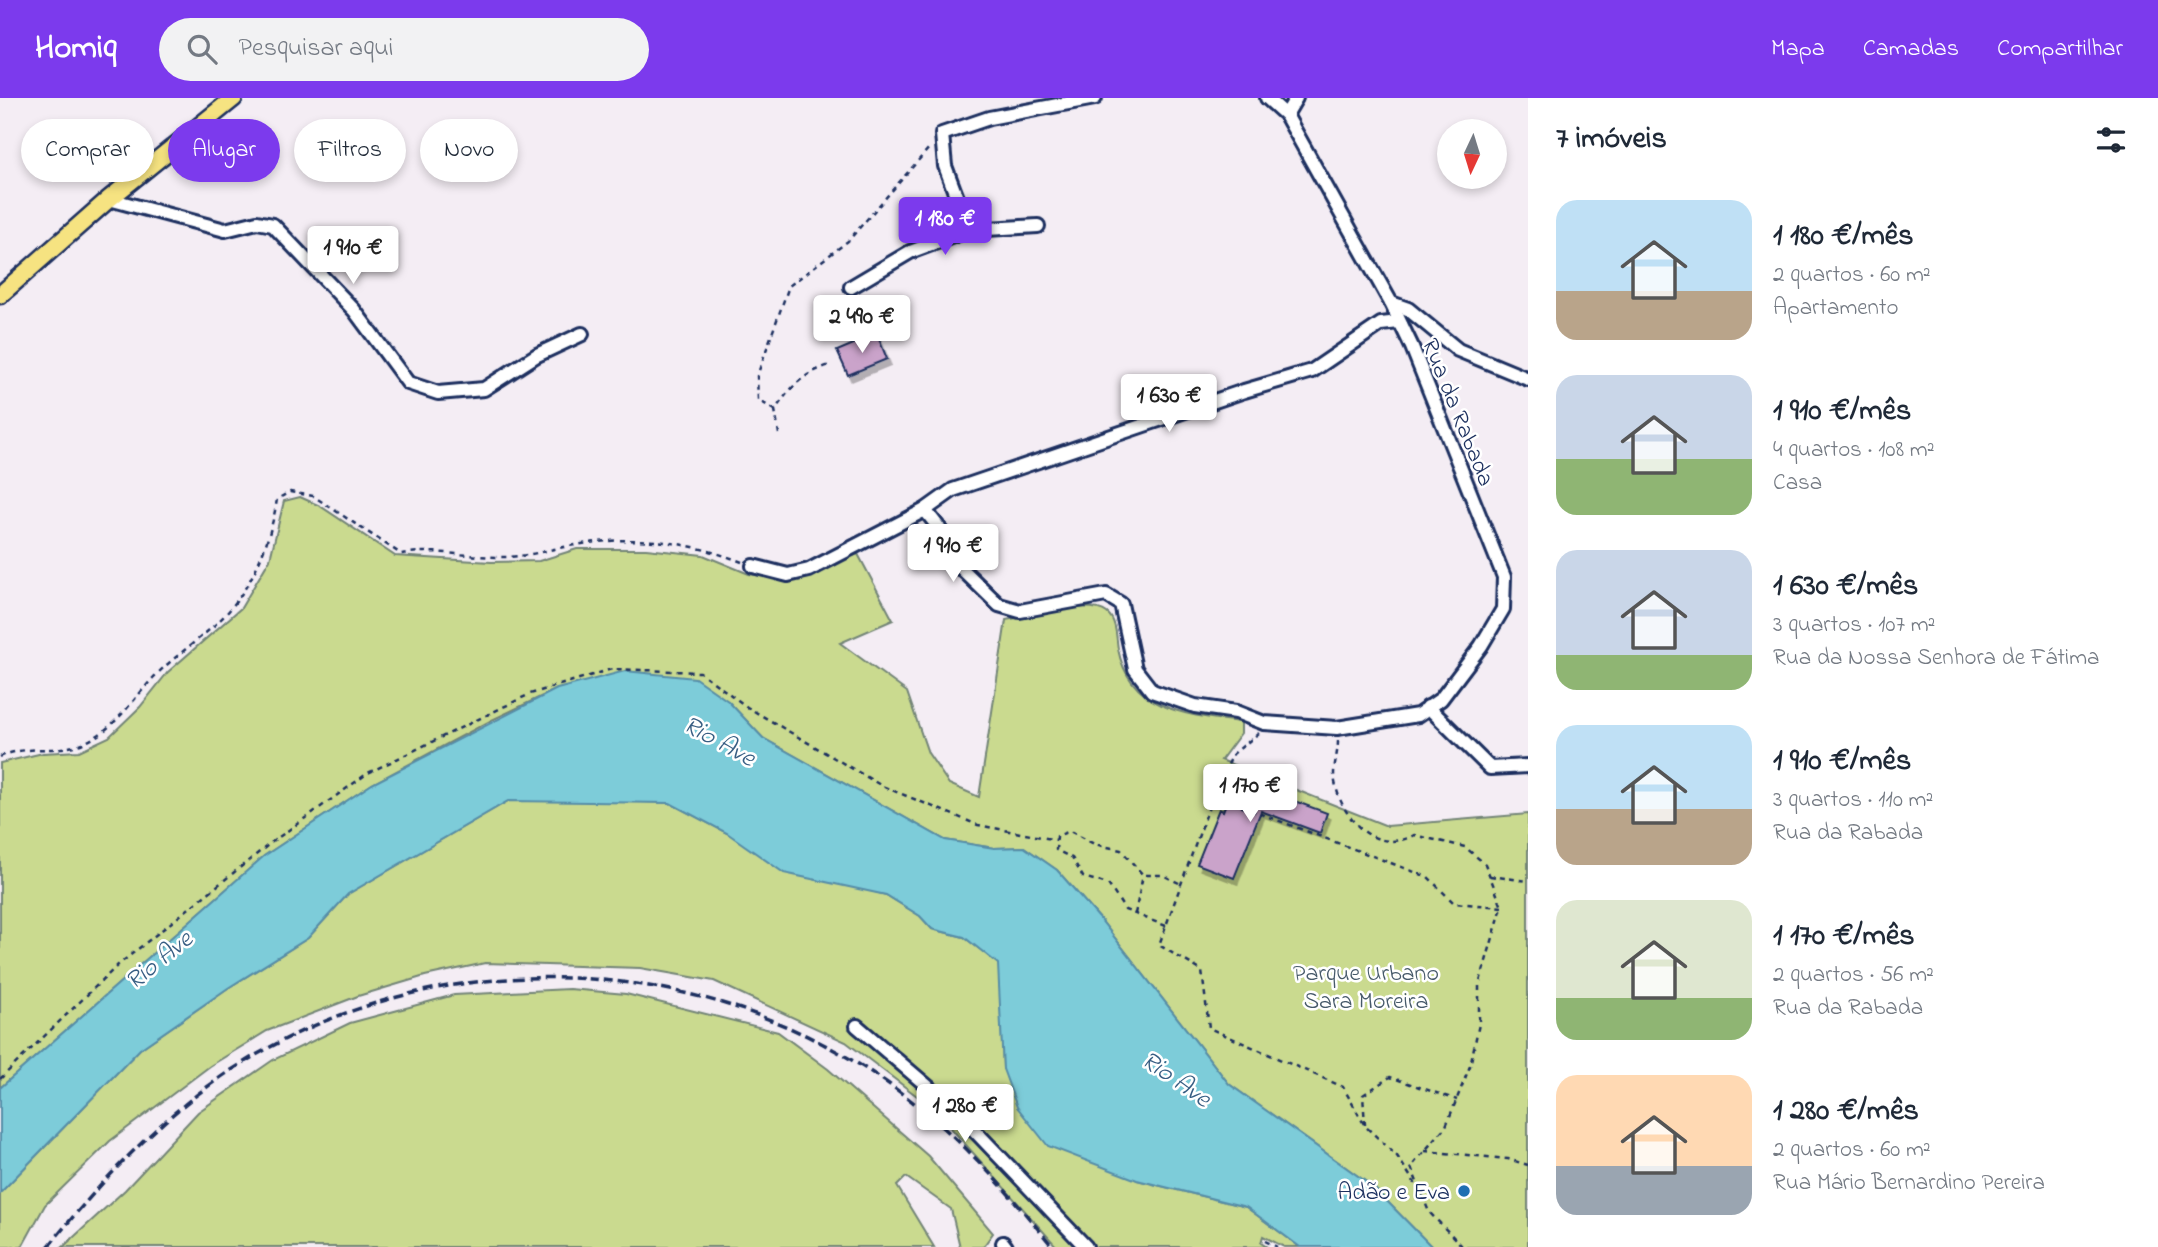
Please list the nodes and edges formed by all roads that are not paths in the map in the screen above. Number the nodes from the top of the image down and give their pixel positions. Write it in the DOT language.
graph roads {
  1 [pos="1095,98"];
  2 [pos="1267,98"];
  3 [pos="1296,98"];
  4 [pos="227,100"];
  5 [pos="1286,115"];
  6 [pos="109,199"];
  7 [pos="1038,226"];
  8 [pos="969,230"];
  9 [pos="851,287"];
  10 [pos="0,295"];
  11 [pos="1391,303"];
  12 [pos="1399,323"];
  13 [pos="582,334"];
  14 [pos="1528,379"];
  15 [pos="925,510"];
  16 [pos="753,566"];
  17 [pos="1428,707"];
  18 [pos="1528,766"];
  19 [pos="857,1026"];
  20 [pos="1086,1247"];
  1 -- 8 [label="street"];
  2 -- 5 [label="street, Rua da Rabada"];
  3 -- 5 [label="street"];
  4 -- 6 [label="main road"];
  5 -- 11 [label="street, Rua da Rabada"];
  6 -- 10 [label="main road"];
  6 -- 13 [label="street"];
  7 -- 8 [label="street"];
  8 -- 9 [label="street"];
  11 -- 12 [label="street, Rua da Rabada"];
  11 -- 14 [label="street"];
  12 -- 15 [label="street"];
  12 -- 17 [label="street, Rua da Rabada"];
  15 -- 16 [label="street"];
  15 -- 17 [label="street, Rua da Rabada"];
  17 -- 18 [label="street"];
  19 -- 20 [label="street"];
}
